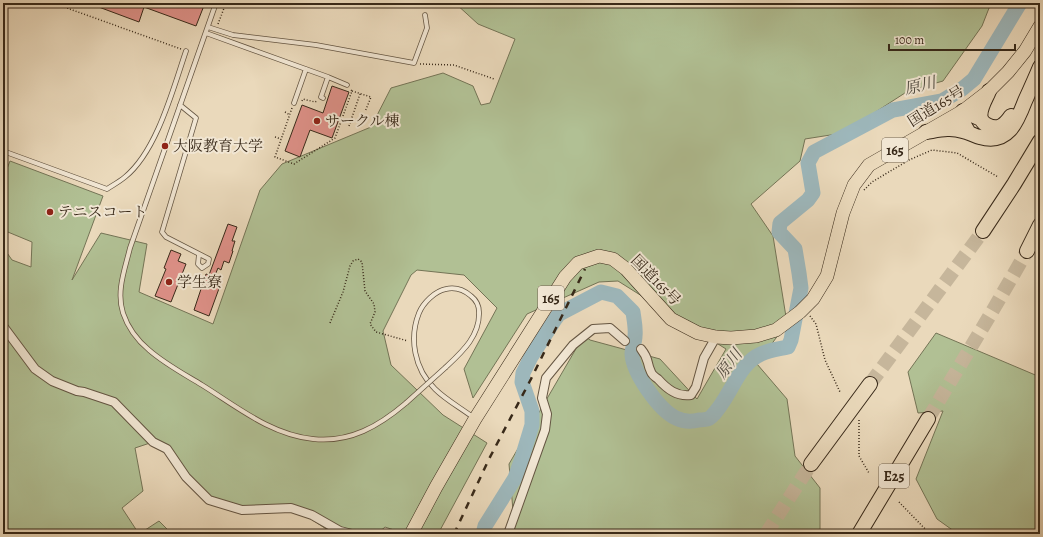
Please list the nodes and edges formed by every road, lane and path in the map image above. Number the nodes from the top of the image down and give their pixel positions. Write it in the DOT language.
graph roads {
  1 [pos="53,3"];
  2 [pos="216,3"];
  3 [pos="226,3"];
  4 [pos="69,4"];
  5 [pos="68,8"];
  6 [pos="425,15"];
  7 [pos="1040,26"];
  8 [pos="208,27"];
  9 [pos="206,33"];
  10 [pos="213,36"];
  11 [pos="186,51"];
  12 [pos="1040,56"];
  13 [pos="414,64"];
  14 [pos="1040,67"];
  15 [pos="306,69"];
  16 [pos="328,78"];
  17 [pos="494,79"];
  18 [pos="347,85"];
  19 [pos="352,91"];
  20 [pos="989,91"];
  21 [pos="360,94"];
  22 [pos="322,98"];
  23 [pos="294,103"];
  24 [pos="180,105"];
  25 [pos="963,111"];
  26 [pos="285,112"];
  27 [pos="366,112"];
  28 [pos="290,115"];
  29 [pos="981,119"];
  30 [pos="349,126"];
  31 [pos="926,132"];
  32 [pos="969,133"];
  33 [pos="275,138"];
  34 [pos="281,140"];
  35 [pos="1040,141"];
  36 [pos="3,151"];
  37 [pos="998,177"];
  38 [pos="863,192"];
  39 [pos="1040,225"];
  40 [pos="983,231"];
  41 [pos="1027,251"];
  42 [pos="199,254"];
  43 [pos="802,310"];
  44 [pos="330,323"];
  45 [pos="3,326"];
  46 [pos="716,338"];
  47 [pos="625,340"];
  48 [pos="414,342"];
  49 [pos="641,349"];
  50 [pos="870,384"];
  51 [pos="840,392"];
  52 [pos="475,419"];
  53 [pos="928,419"];
  54 [pos="859,420"];
  55 [pos="811,464"];
  56 [pos="869,473"];
  57 [pos="899,502"];
  58 [pos="352,534"];
  59 [pos="412,534"];
  60 [pos="508,534"];
  61 [pos="859,534"];
  62 [pos="930,534"];
  1 -- 5 [label="path"];
  2 -- 8 [label="lane"];
  3 -- 10 [label="path"];
  4 -- 5 [label="path"];
  5 -- 11 [label="path"];
  6 -- 13 [label="lane"];
  7 -- 20 [label="highway, 国道165号 / 165"];
  8 -- 9 [label="lane"];
  8 -- 13 [label="lane"];
  9 -- 10 [label="lane"];
  9 -- 24 [label="lane"];
  10 -- 15 [label="lane"];
  11 -- 36 [label="lane"];
  12 -- 29 [label="highway"];
  13 -- 17 [label="path"];
  14 -- 32 [label="highway"];
  15 -- 16 [label="lane"];
  15 -- 23 [label="lane"];
  16 -- 18 [label="lane"];
  16 -- 22 [label="lane"];
  18 -- 19 [label="path"];
  19 -- 21 [label="path"];
  19 -- 34 [label="path"];
  20 -- 25 [label="highway, 国道165号 / 165"];
  20 -- 29 [label="highway"];
  21 -- 27 [label="path"];
  21 -- 30 [label="path"];
  22 -- 23 [label="path"];
  23 -- 28 [label="path"];
  24 -- 42 [label="lane"];
  24 -- 48 [label="lane, bridge"];
  25 -- 29 [label="highway"];
  25 -- 31 [label="highway, 国道165号 / 165"];
  25 -- 32 [label="highway"];
  26 -- 28 [label="path"];
  28 -- 34 [label="path"];
  31 -- 32 [label="highway"];
  31 -- 43 [label="highway, 国道165号 / 165"];
  33 -- 34 [label="path"];
  35 -- 40 [label="highway"];
  37 -- 38 [label="path"];
  39 -- 41 [label="highway"];
  43 -- 46 [label="highway, 国道165号 / 165"];
  43 -- 51 [label="path"];
  44 -- 48 [label="path"];
  45 -- 58 [label="street"];
  46 -- 49 [label="street"];
  46 -- 52 [label="highway, 国道165号 / 165"];
  47 -- 60 [label="street"];
  48 -- 52 [label="lane"];
  50 -- 55 [label="highway"];
  52 -- 59 [label="highway, 国道165号 / 165"];
  53 -- 61 [label="highway, E25"];
  54 -- 56 [label="path"];
  57 -- 62 [label="path"];
}
